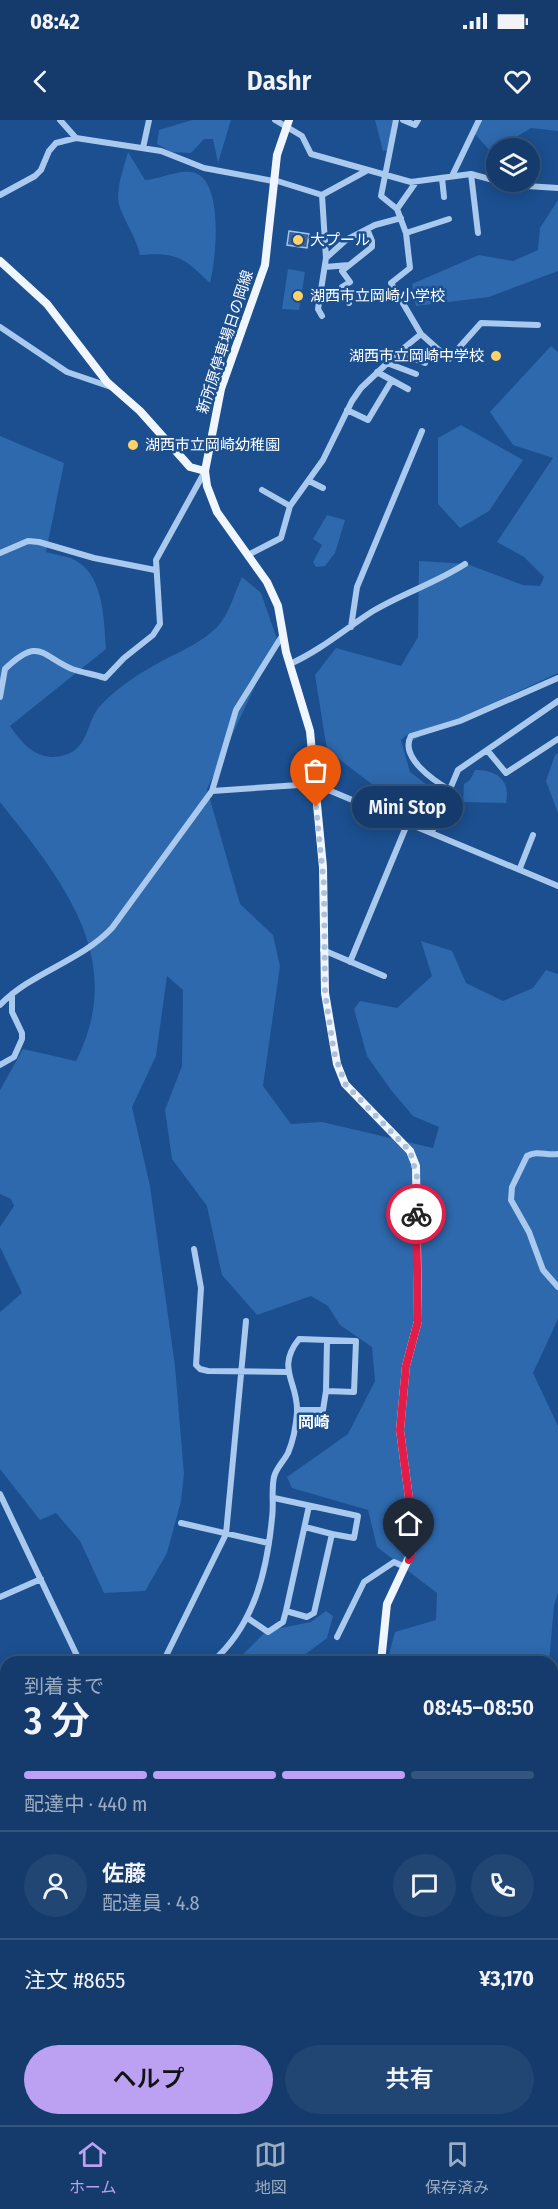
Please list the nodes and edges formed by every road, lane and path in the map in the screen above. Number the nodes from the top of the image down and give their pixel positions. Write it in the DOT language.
graph roads {
  1 [pos="61,120"];
  2 [pos="149,120"];
  3 [pos="275,120"];
  4 [pos="396,120"];
  5 [pos="403,120"];
  6 [pos="418,120"];
  7 [pos="479,120"];
  8 [pos="287,124"];
  9 [pos="75,138"];
  10 [pos="143,148"];
  11 [pos="366,171"];
  12 [pos="471,174"];
  13 [pos="385,175"];
  14 [pos="452,176"];
  15 [pos="442,178"];
  16 [pos="273,180"];
  17 [pos="416,182"];
  18 [pos="558,188"];
  19 [pos="0,195"];
  20 [pos="322,195"];
  21 [pos="444,197"];
  22 [pos="397,209"];
  23 [pos="401,218"];
  24 [pos="449,219"];
  25 [pos="367,229"];
  26 [pos="406,233"];
  27 [pos="478,233"];
  28 [pos="326,258"];
  29 [pos="0,261"];
  30 [pos="338,264"];
  31 [pos="349,265"];
  32 [pos="325,267"];
  33 [pos="342,271"];
  34 [pos="349,303"];
  35 [pos="322,316"];
  36 [pos="538,325"];
  37 [pos="0,327"];
  38 [pos="421,334"];
  39 [pos="399,352"];
  40 [pos="387,363"];
  41 [pos="425,363"];
  42 [pos="377,372"];
  43 [pos="416,374"];
  44 [pos="392,380"];
  45 [pos="115,388"];
  46 [pos="408,389"];
  47 [pos="347,410"];
  48 [pos="422,431"];
  49 [pos="205,471"];
  50 [pos="309,481"];
  51 [pos="323,488"];
  52 [pos="262,490"];
  53 [pos="290,506"];
  54 [pos="0,553"];
  55 [pos="248,555"];
  56 [pos="465,564"];
  57 [pos="155,570"];
  58 [pos="351,627"];
  59 [pos="282,636"];
  60 [pos="290,664"];
  61 [pos="558,678"];
  62 [pos="0,697"];
  63 [pos="558,701"];
  64 [pos="558,739"];
  65 [pos="487,750"];
  66 [pos="314,784"];
  67 [pos="450,790"];
  68 [pos="212,791"];
  69 [pos="408,822"];
  70 [pos="432,832"];
  71 [pos="533,835"];
  72 [pos="520,868"];
  73 [pos="558,885"];
  74 [pos="323,950"];
  75 [pos="350,962"];
  76 [pos="384,976"];
  77 [pos="12,994"];
  78 [pos="0,1005"];
  79 [pos="0,1065"];
  80 [pos="558,1154"];
  81 [pos="194,1248"];
  82 [pos="558,1287"];
  83 [pos="246,1321"];
  84 [pos="327,1341"];
  85 [pos="242,1371"];
  86 [pos="288,1372"];
  87 [pos="326,1390"];
  88 [pos="297,1410"];
  89 [pos="0,1494"];
  90 [pos="274,1498"];
  91 [pos="309,1506"];
  92 [pos="181,1523"];
  93 [pos="305,1527"];
  94 [pos="332,1533"];
  95 [pos="226,1534"];
  96 [pos="268,1543"];
  97 [pos="405,1567"];
  98 [pos="42,1579"];
  99 [pos="0,1597"];
  100 [pos="286,1611"];
  101 [pos="249,1619"];
  102 [pos="337,1637"];
  103 [pos="77,1656"];
  104 [pos="166,1656"];
  105 [pos="219,1656"];
  106 [pos="382,1656"];
  1 -- 9 [label="street"];
  2 -- 10 [label="street"];
  3 -- 8 [label="street"];
  4 -- 13 [label="street"];
  5 -- 6 [label="street"];
  7 -- 14 [label="street"];
  8 -- 11 [label="street"];
  8 -- 16 [label="main road, 新所原停車場日の岡線"];
  9 -- 10 [label="street"];
  9 -- 19 [label="street"];
  10 -- 16 [label="street"];
  11 -- 13 [label="street"];
  11 -- 20 [label="street"];
  12 -- 14 [label="street"];
  12 -- 18 [label="street"];
  12 -- 27 [label="street"];
  13 -- 17 [label="street"];
  13 -- 22 [label="street"];
  14 -- 15 [label="street"];
  15 -- 17 [label="street"];
  15 -- 21 [label="street"];
  16 -- 20 [label="street"];
  16 -- 49 [label="main road, 新所原停車場日の岡線"];
  17 -- 22 [label="street"];
  20 -- 28 [label="street"];
  22 -- 23 [label="street"];
  23 -- 25 [label="street"];
  23 -- 26 [label="street"];
  24 -- 26 [label="street"];
  25 -- 28 [label="street"];
  25 -- 31 [label="street"];
  26 -- 38 [label="street"];
  28 -- 32 [label="street"];
  29 -- 45 [label="main road"];
  30 -- 31 [label="street"];
  30 -- 32 [label="street"];
  30 -- 33 [label="street"];
  31 -- 33 [label="street"];
  32 -- 35 [label="street"];
  33 -- 34 [label="street"];
  36 -- 38 [label="street"];
  37 -- 45 [label="street"];
  38 -- 39 [label="street"];
  39 -- 40 [label="street"];
  39 -- 41 [label="street"];
  40 -- 42 [label="street"];
  40 -- 43 [label="street"];
  42 -- 44 [label="street"];
  42 -- 47 [label="street"];
  44 -- 46 [label="street"];
  44 -- 47 [label="street"];
  45 -- 49 [label="main road"];
  47 -- 50 [label="street"];
  48 -- 58 [label="street"];
  49 -- 55 [label="main road, 新所原停車場日の岡線"];
  49 -- 57 [label="street"];
  50 -- 51 [label="street"];
  50 -- 53 [label="street"];
  52 -- 53 [label="street"];
  53 -- 55 [label="street"];
  54 -- 57 [label="street"];
  55 -- 59 [label="main road, 新所原停車場日の岡線"];
  56 -- 58 [label="street"];
  57 -- 62 [label="street"];
  58 -- 60 [label="street"];
  59 -- 60 [label="main road, 新所原停車場日の岡線"];
  59 -- 68 [label="street"];
  60 -- 66 [label="main road, 新所原停車場日の岡線"];
  61 -- 67 [label="street"];
  63 -- 65 [label="street"];
  64 -- 65 [label="street"];
  65 -- 67 [label="street"];
  66 -- 68 [label="street"];
  66 -- 69 [label="street"];
  66 -- 74 [label="main road, 新所原停車場日の岡線"];
  67 -- 70 [label="street"];
  68 -- 77 [label="street"];
  69 -- 70 [label="street"];
  69 -- 75 [label="street"];
  70 -- 72 [label="street"];
  71 -- 72 [label="street"];
  72 -- 73 [label="street"];
  74 -- 75 [label="street"];
  74 -- 97 [label="main road, 新所原停車場日の岡線"];
  75 -- 76 [label="street"];
  77 -- 78 [label="street"];
  77 -- 79 [label="street"];
  80 -- 82 [label="street"];
  81 -- 85 [label="street"];
  83 -- 85 [label="street"];
  84 -- 86 [label="street"];
  84 -- 87 [label="street"];
  84 -- 87 [label="street"];
  85 -- 86 [label="street"];
  85 -- 95 [label="street"];
  86 -- 88 [label="street"];
  87 -- 88 [label="street"];
  88 -- 90 [label="street"];
  89 -- 98 [label="street"];
  90 -- 91 [label="street"];
  90 -- 96 [label="street"];
  91 -- 93 [label="street"];
  91 -- 94 [label="street"];
  92 -- 95 [label="street"];
  93 -- 94 [label="street"];
  93 -- 100 [label="street"];
  94 -- 100 [label="street"];
  95 -- 96 [label="street"];
  95 -- 104 [label="street"];
  96 -- 101 [label="street"];
  97 -- 102 [label="street"];
  97 -- 106 [label="main road, 新所原停車場日の岡線"];
  98 -- 99 [label="street"];
  98 -- 103 [label="street"];
  100 -- 101 [label="street"];
  101 -- 105 [label="street"];
}
